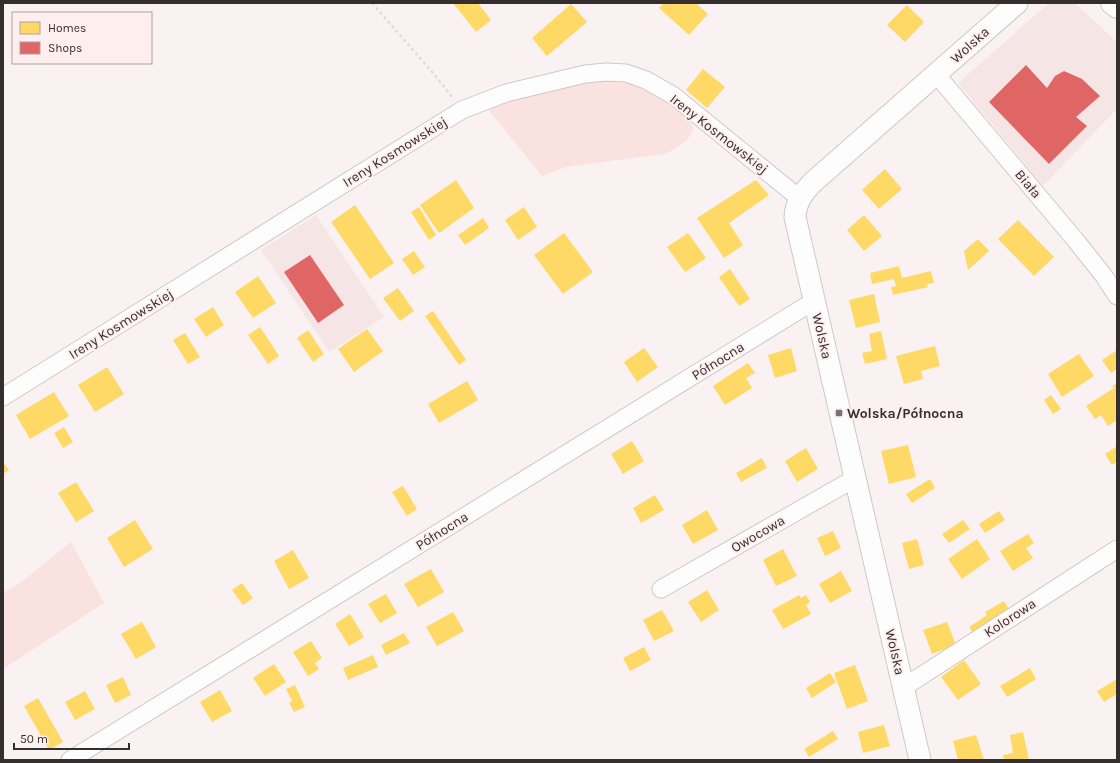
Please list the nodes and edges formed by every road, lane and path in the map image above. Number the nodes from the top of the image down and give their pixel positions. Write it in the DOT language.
graph roads {
  1 [pos="372,3"];
  2 [pos="1017,3"];
  3 [pos="1112,3"];
  4 [pos="1117,7"];
  5 [pos="936,74"];
  6 [pos="462,110"];
  7 [pos="799,198"];
  8 [pos="1117,296"];
  9 [pos="814,302"];
  10 [pos="3,397"];
  11 [pos="855,481"];
  12 [pos="1117,549"];
  13 [pos="661,589"];
  14 [pos="904,687"];
  15 [pos="916,758"];
  16 [pos="70,760"];
  1 -- 6 [label="path"];
  2 -- 5 [label="street, Wolska"];
  3 -- 4 [label="main road"];
  5 -- 7 [label="street, Wolska"];
  5 -- 8 [label="street, Biała"];
  6 -- 7 [label="street, Ireny Kosmowskiej"];
  6 -- 10 [label="street, Ireny Kosmowskiej"];
  7 -- 9 [label="street, Wolska"];
  9 -- 11 [label="street, Wolska"];
  9 -- 16 [label="street, Północna"];
  11 -- 13 [label="street, Owocowa"];
  11 -- 14 [label="street, Wolska"];
  12 -- 14 [label="street, Kolorowa"];
  14 -- 15 [label="street, Wolska"];
}
